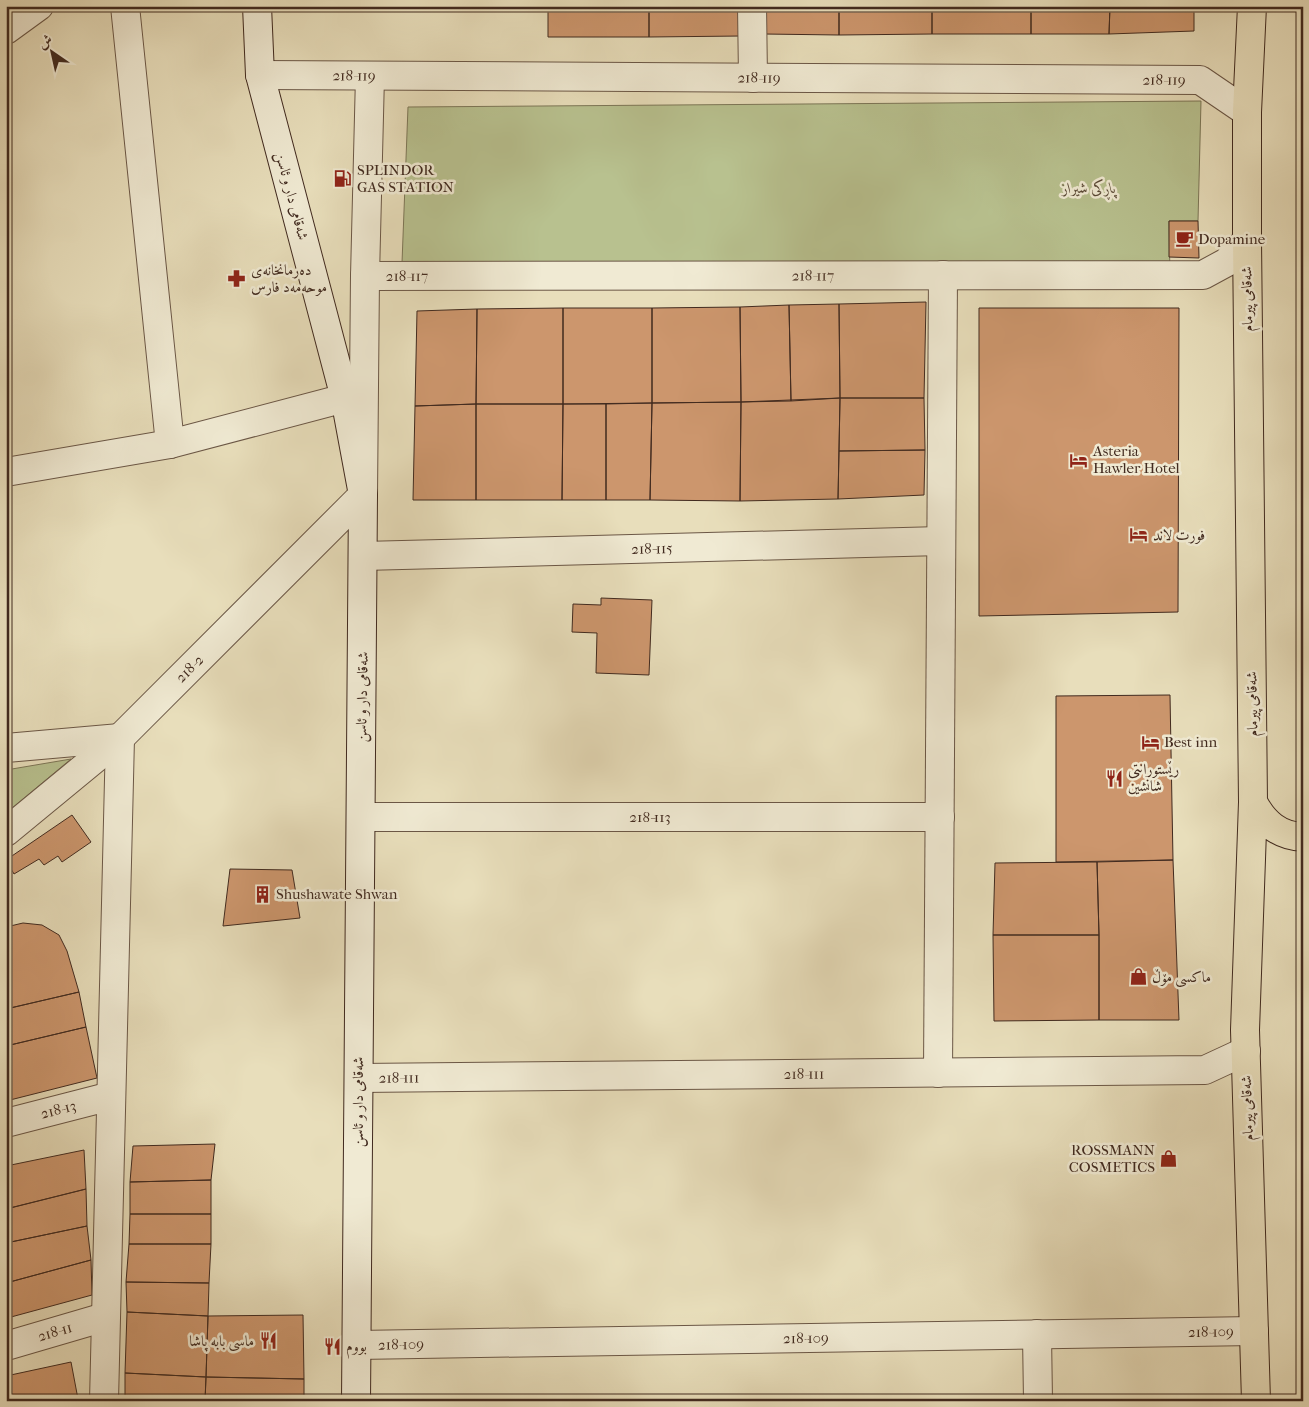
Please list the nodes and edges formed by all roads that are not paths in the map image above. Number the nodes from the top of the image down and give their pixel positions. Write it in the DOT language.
graph roads {
  1 [pos="39,6"];
  2 [pos="125,6"];
  3 [pos="257,6"];
  4 [pos="752,6"];
  5 [pos="1252,6"];
  6 [pos="6,30"];
  7 [pos="260,75"];
  8 [pos="370,76"];
  9 [pos="754,78"];
  10 [pos="1247,112"];
  11 [pos="1246,240"];
  12 [pos="943,275"];
  13 [pos="365,276"];
  14 [pos="345,398"];
  15 [pos="170,444"];
  16 [pos="6,472"];
  17 [pos="363,495"];
  18 [pos="941,541"];
  19 [pos="363,556"];
  20 [pos="120,738"];
  21 [pos="6,748"];
  22 [pos="1253,802"];
  23 [pos="361,817"];
  24 [pos="940,817"];
  25 [pos="6,832"];
  26 [pos="1303,838"];
  27 [pos="1246,1051"];
  28 [pos="938,1073"];
  29 [pos="359,1078"];
  30 [pos="111,1096"];
  31 [pos="6,1123"];
  32 [pos="105,1317"];
  33 [pos="1254,1331"];
  34 [pos="1037,1334"];
  35 [pos="357,1345"];
  36 [pos="6,1346"];
  37 [pos="104,1401"];
  38 [pos="356,1401"];
  39 [pos="1038,1401"];
  40 [pos="1256,1401"];
  1 -- 6 [label="street"];
  2 -- 15 [label="street"];
  3 -- 7 [label="street, شەقامی دار و ئاسن"];
  4 -- 9 [label="street"];
  5 -- 10 [label="highway, شەقامی پیرمام"];
  7 -- 8 [label="street, 218-119"];
  7 -- 14 [label="street, شەقامی دار و ئاسن"];
  8 -- 9 [label="street, 218-119"];
  8 -- 13 [label="street"];
  9 -- 10 [label="street, 218-119"];
  10 -- 11 [label="highway, شەقامی پیرمام"];
  11 -- 12 [label="street, 218-117"];
  11 -- 22 [label="highway, شەقامی پیرمام"];
  12 -- 13 [label="street, 218-117"];
  12 -- 18 [label="street"];
  13 -- 17 [label="street"];
  14 -- 15 [label="street"];
  14 -- 17 [label="street, شەقامی دار و ئاسن"];
  15 -- 16 [label="street"];
  17 -- 19 [label="street, شەقامی دار و ئاسن"];
  17 -- 20 [label="street, 218-2"];
  18 -- 19 [label="street, 218-115"];
  18 -- 24 [label="street"];
  19 -- 23 [label="street, شەقامی دار و ئاسن"];
  20 -- 21 [label="street"];
  20 -- 25 [label="street, 218-2"];
  20 -- 30 [label="street"];
  22 -- 26 [label="highway"];
  22 -- 27 [label="highway, شەقامی پیرمام"];
  23 -- 24 [label="street, 218-113"];
  23 -- 29 [label="street, شەقامی دار و ئاسن"];
  24 -- 28 [label="street"];
  27 -- 28 [label="street, 218-111"];
  27 -- 33 [label="highway, شەقامی پیرمام"];
  28 -- 29 [label="street, 218-111"];
  29 -- 35 [label="street, شەقامی دار و ئاسن"];
  30 -- 31 [label="street, 218-13"];
  30 -- 32 [label="street"];
  32 -- 36 [label="street, 218-11"];
  32 -- 37 [label="street"];
  33 -- 34 [label="street, 218-109"];
  33 -- 40 [label="highway, شەقامی پیرمام"];
  34 -- 35 [label="street, 218-109"];
  34 -- 39 [label="street"];
  35 -- 38 [label="street, شەقامی دار و ئاسن"];
}
